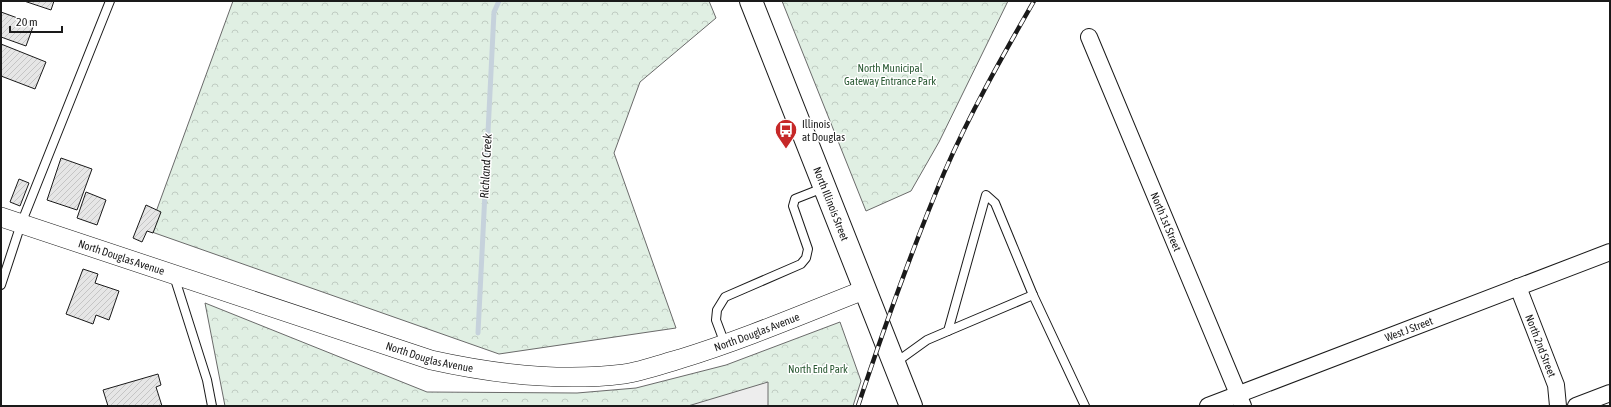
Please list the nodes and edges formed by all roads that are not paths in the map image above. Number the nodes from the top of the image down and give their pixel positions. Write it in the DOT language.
graph roads {
  1 [pos="110,1"];
  2 [pos="751,1"];
  3 [pos="1089,37"];
  4 [pos="824,188"];
  5 [pos="1,217"];
  6 [pos="21,224"];
  7 [pos="1610,252"];
  8 [pos="174,275"];
  9 [pos="1,285"];
  10 [pos="1518,287"];
  11 [pos="864,290"];
  12 [pos="1033,295"];
  13 [pos="948,330"];
  14 [pos="726,344"];
  15 [pos="894,364"];
  16 [pos="1610,393"];
  17 [pos="1241,400"];
  18 [pos="212,406"];
  19 [pos="912,406"];
  20 [pos="1085,406"];
  21 [pos="1208,406"];
  22 [pos="1558,406"];
  23 [pos="1576,406"];
  1 -- 6 [label="lane"];
  2 -- 4 [label="main road, North Illinois Street"];
  3 -- 17 [label="street, North 1st Street"];
  4 -- 11 [label="main road, North Illinois Street"];
  4 -- 14 [label="lane"];
  5 -- 6 [label="street, North Douglas Avenue"];
  6 -- 8 [label="street, North Douglas Avenue"];
  6 -- 9 [label="lane"];
  7 -- 10 [label="street, West J Street"];
  8 -- 14 [label="street, North Douglas Avenue"];
  8 -- 18 [label="lane"];
  10 -- 17 [label="street, West J Street"];
  10 -- 22 [label="street, North 2nd Street"];
  11 -- 14 [label="street, North Douglas Avenue"];
  11 -- 15 [label="main road, North Illinois Street"];
  12 -- 13 [label="lane"];
  12 -- 13 [label="lane"];
  12 -- 20 [label="lane"];
  13 -- 15 [label="lane"];
  15 -- 19 [label="main road, North Illinois Street"];
  16 -- 23 [label="street"];
  17 -- 21 [label="street, West J Street"];
}
